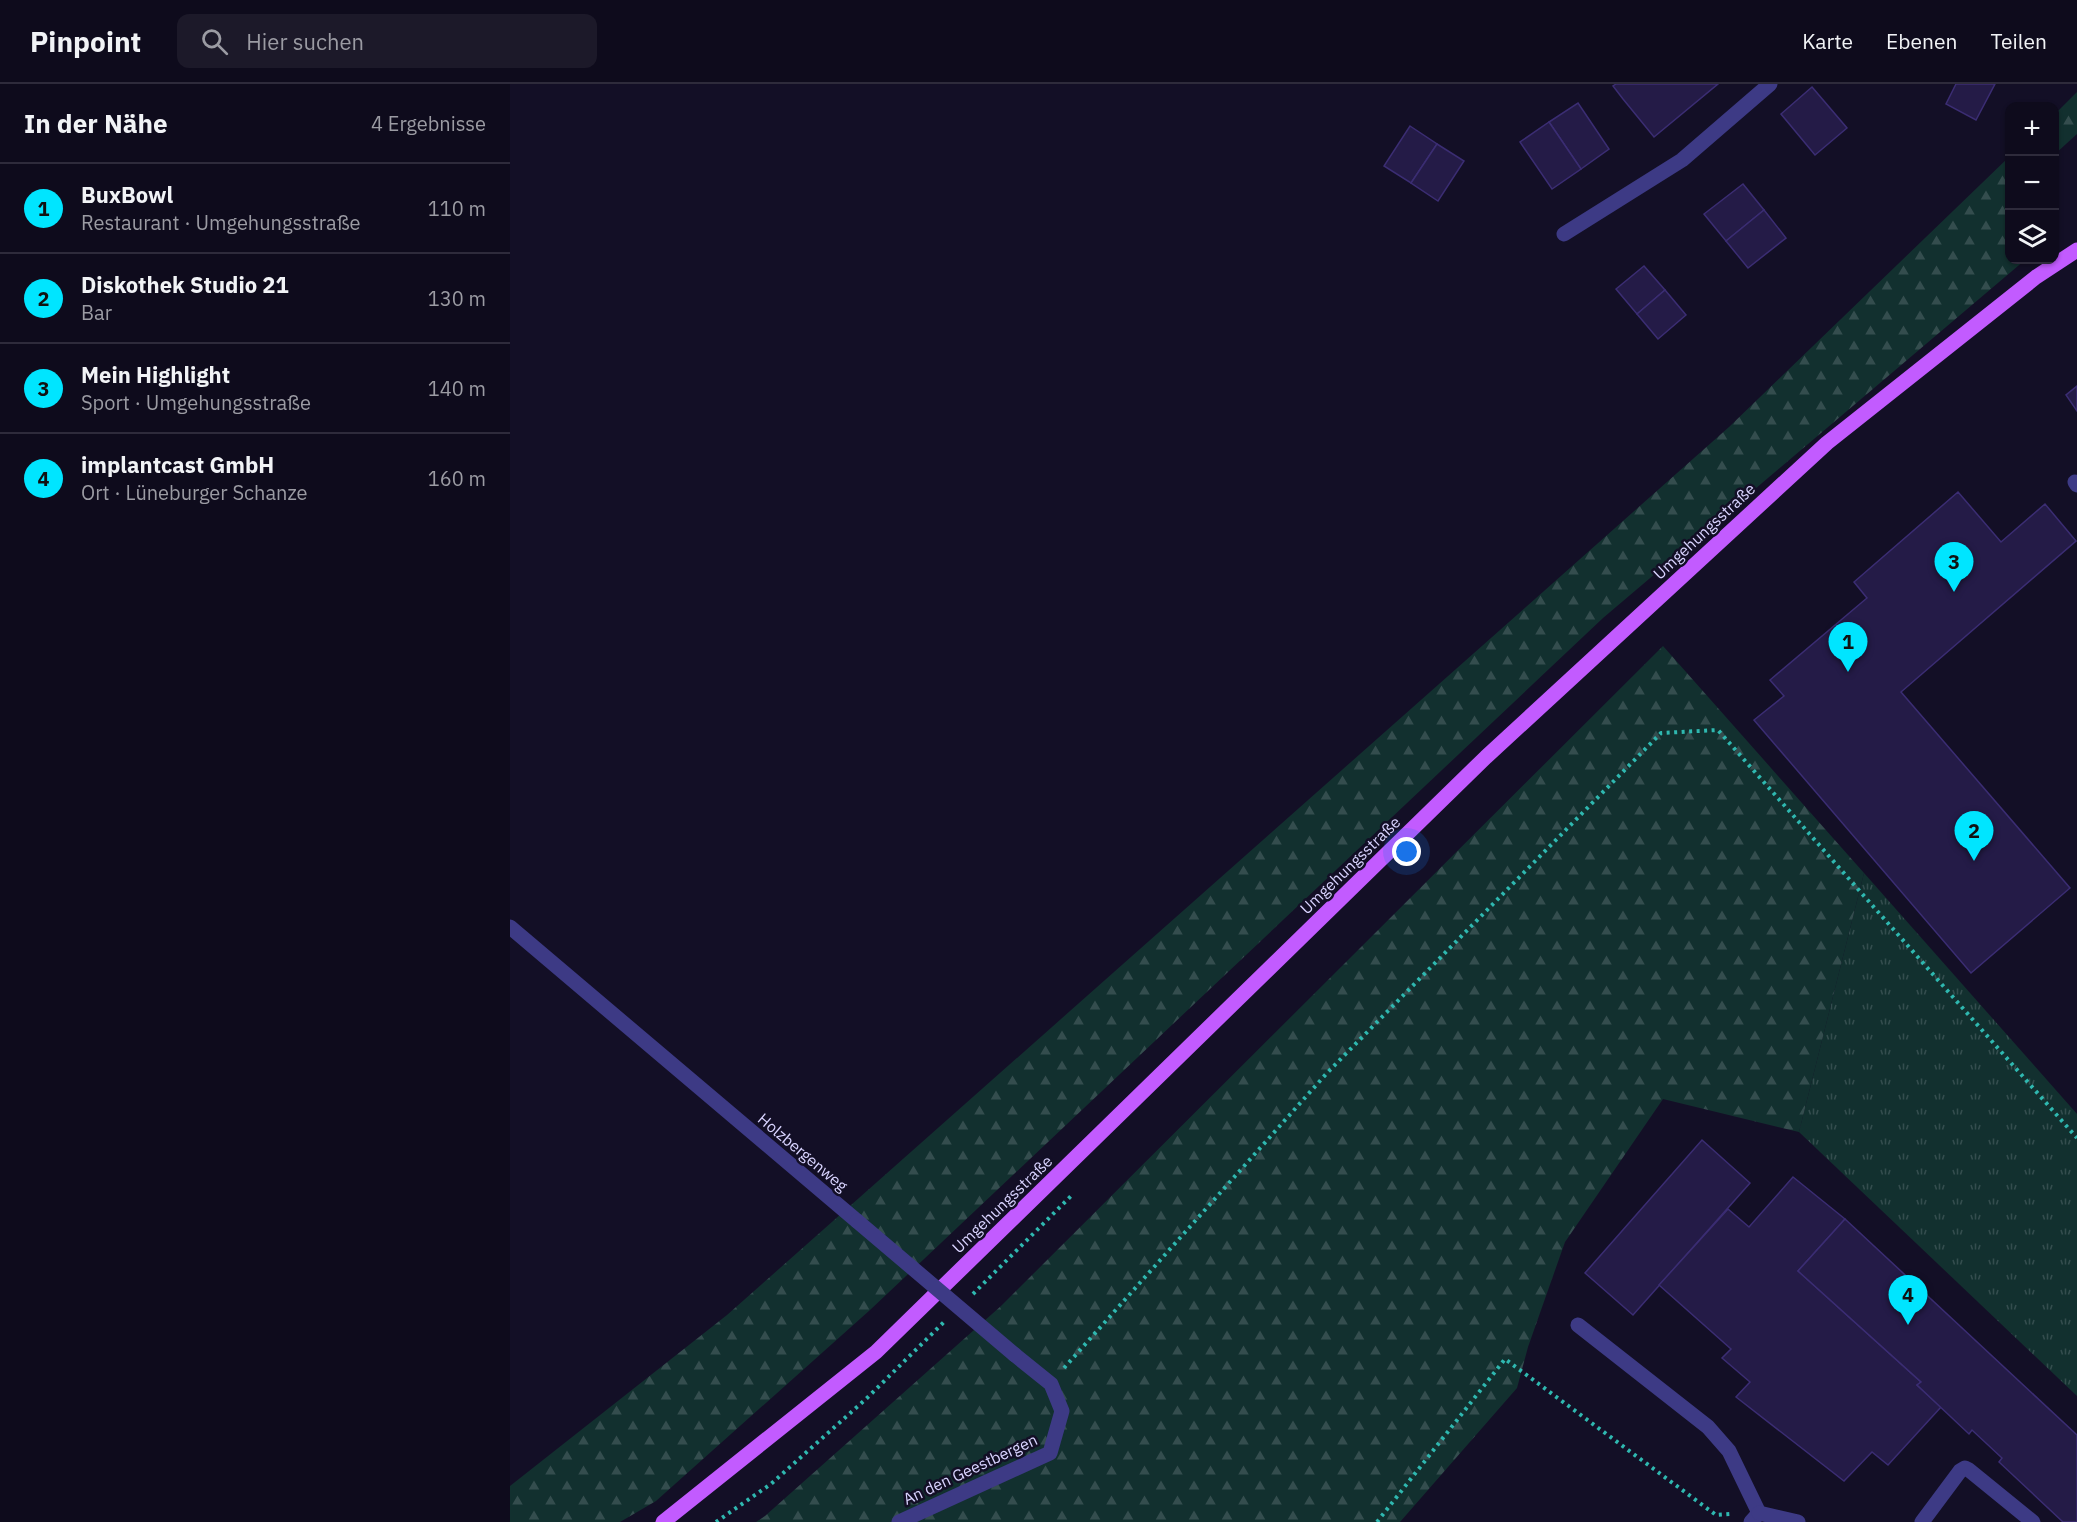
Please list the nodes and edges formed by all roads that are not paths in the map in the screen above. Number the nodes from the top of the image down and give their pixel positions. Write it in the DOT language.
graph roads {
  1 [pos="1770,84"];
  2 [pos="1564,234"];
  3 [pos="2077,250"];
  4 [pos="510,927"];
  5 [pos="1578,1325"];
  6 [pos="1062,1411"];
  7 [pos="1755,1517"];
  8 [pos="663,1522"];
  9 [pos="899,1522"];
  10 [pos="1798,1522"];
  11 [pos="1922,1522"];
  12 [pos="2032,1522"];
  1 -- 2 [label="street"];
  3 -- 8 [label="main road, Umgehungsstraße"];
  4 -- 6 [label="street, Holzbergenweg, bridge"];
  5 -- 7 [label="street"];
  6 -- 9 [label="street, An den Geestbergen"];
  7 -- 10 [label="street"];
  11 -- 12 [label="street"];
}
